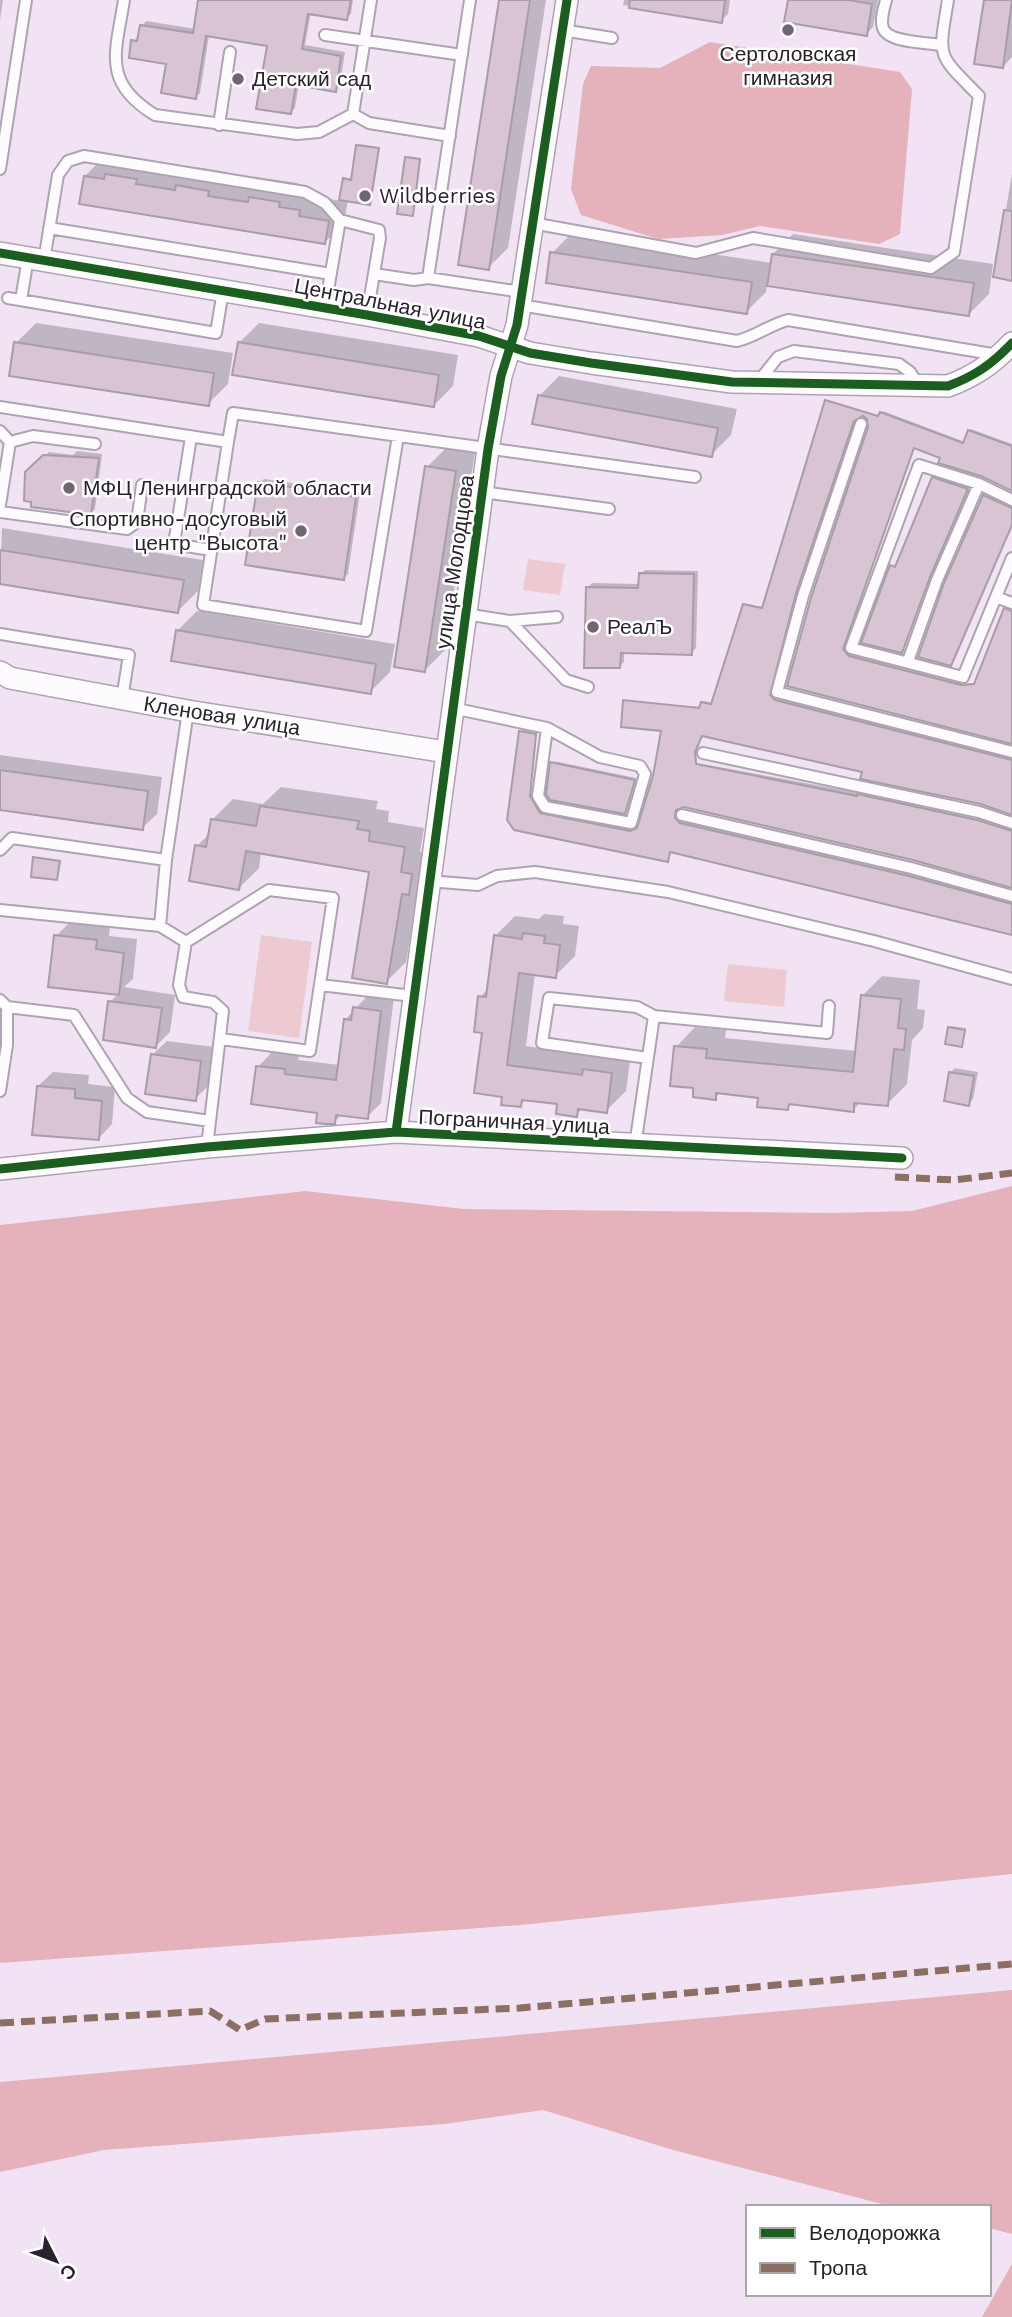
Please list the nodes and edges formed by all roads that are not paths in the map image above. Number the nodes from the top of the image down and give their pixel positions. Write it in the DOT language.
graph roads {
  1 [pos="26,0"];
  2 [pos="124,0"];
  3 [pos="371,0"];
  4 [pos="470,0"];
  5 [pos="567,0"];
  6 [pos="886,0"];
  7 [pos="948,0"];
  8 [pos="562,30"];
  9 [pos="325,35"];
  10 [pos="612,38"];
  11 [pos="365,41"];
  12 [pos="940,45"];
  13 [pos="230,52"];
  14 [pos="462,55"];
  15 [pos="353,114"];
  16 [pos="219,125"];
  17 [pos="450,136"];
  18 [pos="0,169"];
  19 [pos="340,220"];
  20 [pos="532,223"];
  21 [pos="49,228"];
  22 [pos="0,253"];
  23 [pos="36,259"];
  24 [pos="331,274"];
  25 [pos="374,274"];
  26 [pos="428,278"];
  27 [pos="223,291"];
  28 [pos="8,298"];
  29 [pos="521,299"];
  30 [pos="21,300"];
  31 [pos="325,308"];
  32 [pos="367,315"];
  33 [pos="509,346"];
  34 [pos="1006,349"];
  35 [pos="758,382"];
  36 [pos="920,387"];
  37 [pos="0,407"];
  38 [pos="861,424"];
  39 [pos="0,431"];
  40 [pos="398,436"];
  41 [pos="191,437"];
  42 [pos="10,442"];
  43 [pos="229,442"];
  44 [pos="95,444"];
  45 [pos="488,449"];
  46 [pos="695,477"];
  47 [pos="979,484"];
  48 [pos="142,485"];
  49 [pos="482,492"];
  50 [pos="1012,500"];
  51 [pos="0,505"];
  52 [pos="609,509"];
  53 [pos="0,512"];
  54 [pos="211,550"];
  55 [pos="1012,558"];
  56 [pos="996,597"];
  57 [pos="1012,603"];
  58 [pos="465,614"];
  59 [pos="557,617"];
  60 [pos="510,621"];
  61 [pos="0,634"];
  62 [pos="908,661"];
  63 [pos="0,672"];
  64 [pos="588,687"];
  65 [pos="122,699"];
  66 [pos="452,708"];
  67 [pos="188,711"];
  68 [pos="547,728"];
  69 [pos="446,752"];
  70 [pos="1012,752"];
  71 [pos="703,753"];
  72 [pos="682,815"];
  73 [pos="1012,823"];
  74 [pos="0,850"];
  75 [pos="166,860"];
  76 [pos="428,881"];
  77 [pos="1012,896"];
  78 [pos="0,910"];
  79 [pos="160,926"];
  80 [pos="186,942"];
  81 [pos="1012,979"];
  82 [pos="320,985"];
  83 [pos="413,996"];
  84 [pos="3,1003"];
  85 [pos="829,1006"];
  86 [pos="654,1016"];
  87 [pos="221,1039"];
  88 [pos="648,1058"];
  89 [pos="0,1091"];
  90 [pos="211,1121"];
  91 [pos="396,1132"];
  92 [pos="635,1146"];
  93 [pos="207,1147"];
  94 [pos="902,1158"];
  95 [pos="0,1169"];
  1 -- 18 [label="lane"];
  2 -- 16 [label="lane"];
  3 -- 11 [label="lane"];
  4 -- 14 [label="lane"];
  5 -- 8 [label="street, улица Молодцова"];
  6 -- 12 [label="lane"];
  7 -- 12 [label="lane"];
  8 -- 10 [label="lane"];
  8 -- 20 [label="street, улица Молодцова"];
  9 -- 11 [label="lane"];
  11 -- 14 [label="lane"];
  11 -- 15 [label="lane"];
  12 -- 20 [label="lane"];
  13 -- 16 [label="lane"];
  14 -- 17 [label="lane"];
  15 -- 16 [label="lane"];
  15 -- 17 [label="lane"];
  17 -- 26 [label="lane"];
  19 -- 21 [label="lane"];
  19 -- 24 [label="lane"];
  19 -- 25 [label="lane"];
  20 -- 29 [label="street, улица Молодцова"];
  21 -- 23 [label="lane"];
  21 -- 24 [label="lane"];
  22 -- 23 [label="street, Центральная улица"];
  23 -- 27 [label="street, Центральная улица"];
  23 -- 30 [label="lane"];
  24 -- 31 [label="lane"];
  25 -- 26 [label="lane"];
  25 -- 32 [label="lane"];
  26 -- 29 [label="lane"];
  27 -- 30 [label="lane"];
  27 -- 31 [label="street, Центральная улица"];
  28 -- 30 [label="lane"];
  29 -- 33 [label="street, улица Молодцова"];
  29 -- 34 [label="lane"];
  31 -- 32 [label="street, Центральная улица"];
  32 -- 33 [label="street, Центральная улица"];
  33 -- 35 [label="street, Центральная улица"];
  33 -- 45 [label="street, улица Молодцова"];
  34 -- 36 [label="street, Центральная улица"];
  35 -- 36 [label="street, Центральная улица"];
  35 -- 36 [label="lane"];
  37 -- 41 [label="lane"];
  38 -- 70 [label="lane"];
  39 -- 42 [label="lane"];
  40 -- 43 [label="lane"];
  40 -- 45 [label="lane"];
  40 -- 54 [label="lane"];
  41 -- 43 [label="lane"];
  41 -- 54 [label="lane"];
  42 -- 44 [label="lane"];
  42 -- 51 [label="lane"];
  43 -- 54 [label="lane"];
  45 -- 46 [label="lane"];
  45 -- 49 [label="street, улица Молодцова"];
  47 -- 50 [label="lane"];
  47 -- 62 [label="lane"];
  47 -- 62 [label="lane"];
  48 -- 53 [label="lane"];
  49 -- 52 [label="lane"];
  49 -- 58 [label="street, улица Молодцова"];
  55 -- 56 [label="lane"];
  56 -- 57 [label="lane"];
  56 -- 62 [label="lane"];
  58 -- 60 [label="lane"];
  58 -- 66 [label="street, улица Молодцова"];
  59 -- 60 [label="lane"];
  60 -- 64 [label="lane"];
  61 -- 65 [label="lane"];
  63 -- 65 [label="street, Кленовая улица"];
  65 -- 67 [label="street, Кленовая улица"];
  66 -- 68 [label="lane"];
  66 -- 69 [label="street, улица Молодцова"];
  67 -- 69 [label="street, Кленовая улица"];
  67 -- 75 [label="lane"];
  68 -- 68 [label="lane"];
  69 -- 76 [label="street, улица Молодцова"];
  71 -- 73 [label="lane"];
  72 -- 77 [label="lane"];
  74 -- 75 [label="lane"];
  75 -- 79 [label="lane"];
  76 -- 81 [label="lane"];
  76 -- 83 [label="street, улица Молодцова"];
  78 -- 79 [label="lane"];
  79 -- 80 [label="lane"];
  80 -- 82 [label="lane"];
  80 -- 87 [label="lane"];
  82 -- 83 [label="lane"];
  82 -- 87 [label="lane"];
  83 -- 91 [label="street, улица Молодцова"];
  84 -- 89 [label="lane"];
  84 -- 90 [label="lane"];
  85 -- 86 [label="lane"];
  86 -- 88 [label="lane"];
  86 -- 88 [label="lane"];
  87 -- 90 [label="lane"];
  88 -- 92 [label="lane"];
  90 -- 93 [label="lane"];
  91 -- 92 [label="street, Пограничная улица"];
  91 -- 93 [label="street, Пограничная улица"];
  92 -- 94 [label="street, Пограничная улица"];
  93 -- 95 [label="street, Пограничная улица"];
}
